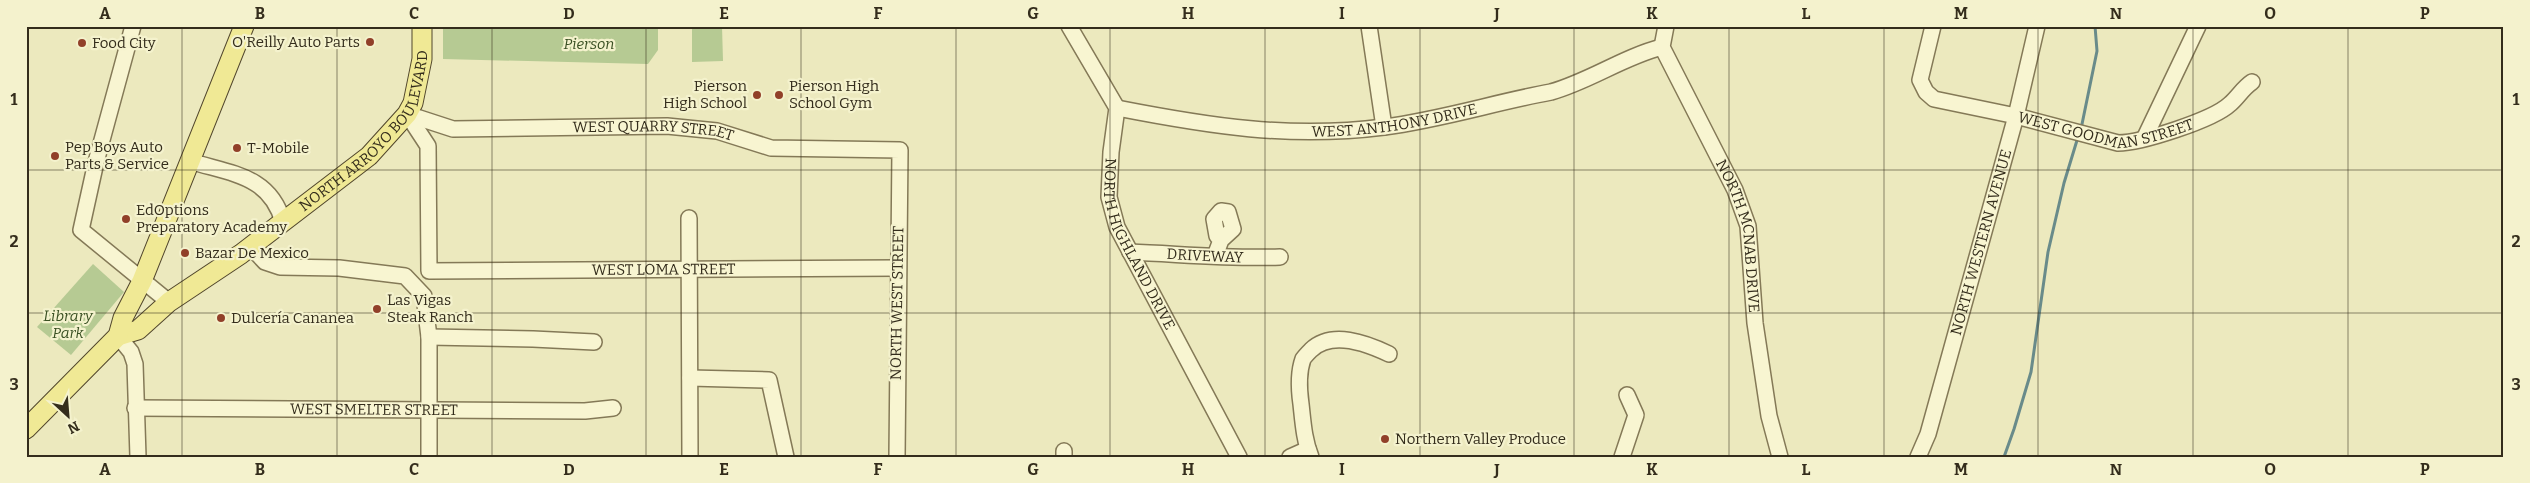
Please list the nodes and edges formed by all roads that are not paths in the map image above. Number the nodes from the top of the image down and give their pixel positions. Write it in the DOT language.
graph roads {
  1 [pos="133,26"];
  2 [pos="244,26"];
  3 [pos="422,26"];
  4 [pos="1069,26"];
  5 [pos="1369,26"];
  6 [pos="1666,26"];
  7 [pos="1933,26"];
  8 [pos="2037,26"];
  9 [pos="2198,26"];
  10 [pos="1662,47"];
  11 [pos="2252,82"];
  12 [pos="1117,108"];
  13 [pos="406,114"];
  14 [pos="2016,116"];
  15 [pos="1384,127"];
  16 [pos="2145,137"];
  17 [pos="900,150"];
  18 [pos="190,161"];
  19 [pos="689,218"];
  20 [pos="283,222"];
  21 [pos="1221,240"];
  22 [pos="251,246"];
  23 [pos="1130,252"];
  24 [pos="1214,256"];
  25 [pos="1280,257"];
  26 [pos="690,268"];
  27 [pos="897,268"];
  28 [pos="142,281"];
  29 [pos="169,302"];
  30 [pos="118,336"];
  31 [pos="429,337"];
  32 [pos="594,342"];
  33 [pos="1390,354"];
  34 [pos="690,378"];
  35 [pos="1627,395"];
  36 [pos="135,408"];
  37 [pos="613,408"];
  38 [pos="429,410"];
  39 [pos="26,429"];
  40 [pos="1309,453"];
  41 [pos="138,457"];
  42 [pos="429,457"];
  43 [pos="690,457"];
  44 [pos="786,457"];
  45 [pos="897,457"];
  46 [pos="1239,457"];
  47 [pos="1290,457"];
  48 [pos="1622,457"];
  49 [pos="1780,457"];
  50 [pos="1918,457"];
  1 -- 28 [label="street"];
  2 -- 18 [label="main road"];
  3 -- 13 [label="main road, NORTH ARROYO BOULEVARD"];
  4 -- 12 [label="street"];
  5 -- 15 [label="street"];
  6 -- 10 [label="street"];
  7 -- 14 [label="street, WEST GOODMAN STREET"];
  8 -- 14 [label="street, NORTH WESTERN AVENUE"];
  9 -- 16 [label="street"];
  10 -- 15 [label="street, WEST ANTHONY DRIVE"];
  10 -- 49 [label="street, NORTH MCNAB DRIVE"];
  11 -- 16 [label="street, WEST GOODMAN STREET"];
  12 -- 15 [label="street, WEST ANTHONY DRIVE"];
  12 -- 23 [label="street, NORTH HIGHLAND DRIVE"];
  13 -- 17 [label="street, WEST QUARRY STREET"];
  13 -- 20 [label="main road, NORTH ARROYO BOULEVARD"];
  13 -- 26 [label="street, WEST LOMA STREET"];
  14 -- 16 [label="street, WEST GOODMAN STREET"];
  14 -- 50 [label="street, NORTH WESTERN AVENUE"];
  17 -- 27 [label="street, NORTH WEST STREET"];
  18 -- 20 [label="street, NORTH ARROYO BOULEVARD"];
  18 -- 28 [label="main road"];
  19 -- 26 [label="street"];
  20 -- 22 [label="main road, NORTH ARROYO BOULEVARD"];
  21 -- 24 [label="street"];
  22 -- 29 [label="main road, NORTH ARROYO BOULEVARD"];
  22 -- 31 [label="street"];
  23 -- 24 [label="street, DRIVEWAY"];
  23 -- 46 [label="street, NORTH HIGHLAND DRIVE"];
  24 -- 25 [label="street, DRIVEWAY"];
  26 -- 27 [label="street, WEST LOMA STREET"];
  26 -- 34 [label="street"];
  27 -- 45 [label="street, NORTH WEST STREET"];
  28 -- 29 [label="street"];
  28 -- 30 [label="main road"];
  29 -- 30 [label="main road, NORTH ARROYO BOULEVARD"];
  30 -- 36 [label="street"];
  30 -- 39 [label="main road"];
  31 -- 32 [label="street"];
  31 -- 38 [label="street"];
  33 -- 40 [label="street"];
  34 -- 43 [label="street"];
  34 -- 44 [label="street"];
  35 -- 48 [label="street"];
  36 -- 38 [label="street, WEST SMELTER STREET"];
  36 -- 41 [label="street"];
  37 -- 38 [label="street, WEST SMELTER STREET"];
  38 -- 42 [label="street"];
  40 -- 47 [label="street"];
}
